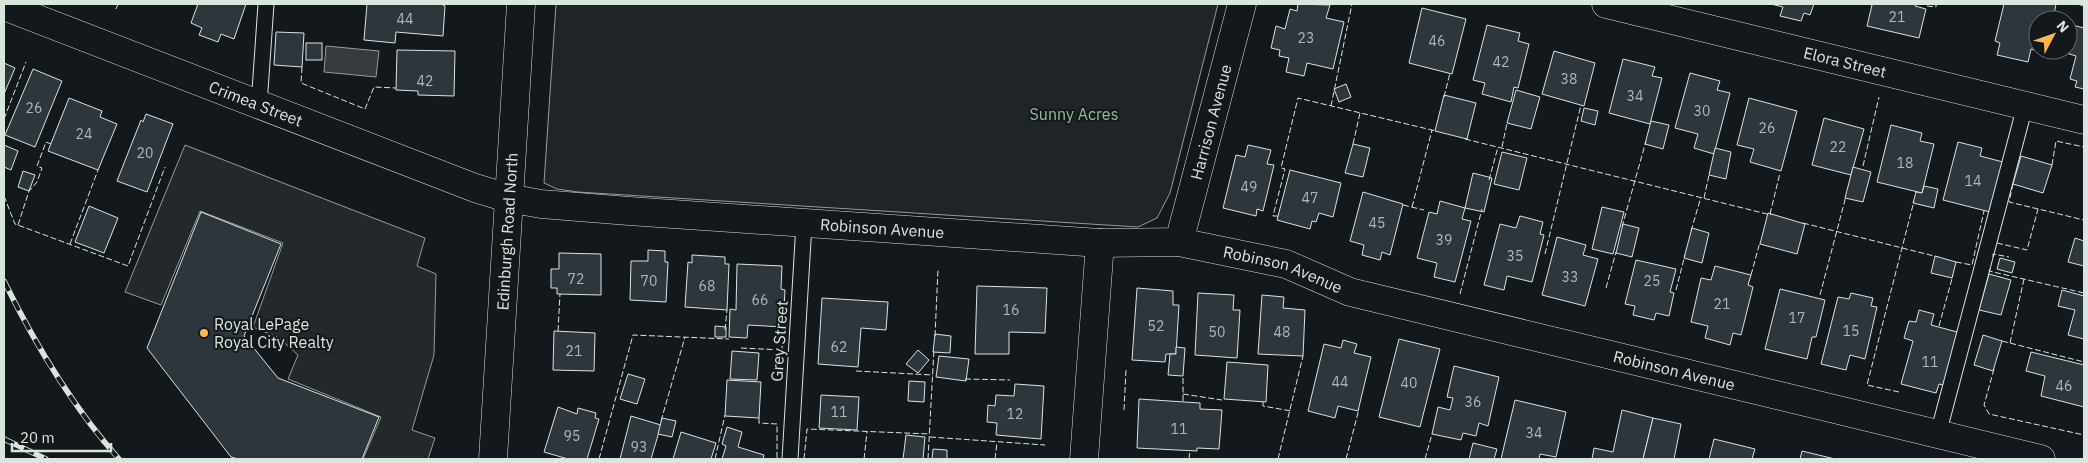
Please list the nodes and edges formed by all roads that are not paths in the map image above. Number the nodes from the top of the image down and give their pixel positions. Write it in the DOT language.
graph roads {
  1 [pos="266,4"];
  2 [pos="521,4"];
  3 [pos="1242,4"];
  4 [pos="1609,4"];
  5 [pos="4,6"];
  6 [pos="259,105"];
  7 [pos="2025,106"];
  8 [pos="2084,120"];
  9 [pos="508,198"];
  10 [pos="804,224"];
  11 [pos="1100,242"];
  12 [pos="1179,242"];
  13 [pos="1938,434"];
  14 [pos="493,459"];
  15 [pos="790,459"];
  16 [pos="1084,459"];
  17 [pos="2041,459"];
  1 -- 6 [label="lane"];
  2 -- 9 [label="street, Edinburgh Road North"];
  3 -- 12 [label="street, Harrison Avenue"];
  4 -- 7 [label="street, Elora Street"];
  5 -- 6 [label="street, Crimea Street"];
  6 -- 9 [label="street, Crimea Street"];
  7 -- 8 [label="street, Elora Street"];
  7 -- 13 [label="lane"];
  9 -- 10 [label="street, Robinson Avenue"];
  9 -- 14 [label="street, Edinburgh Road North"];
  10 -- 11 [label="street, Robinson Avenue"];
  10 -- 15 [label="lane, Grey Street"];
  11 -- 12 [label="street, Robinson Avenue"];
  11 -- 16 [label="street"];
  12 -- 13 [label="street, Robinson Avenue"];
  13 -- 17 [label="street, Robinson Avenue"];
}
